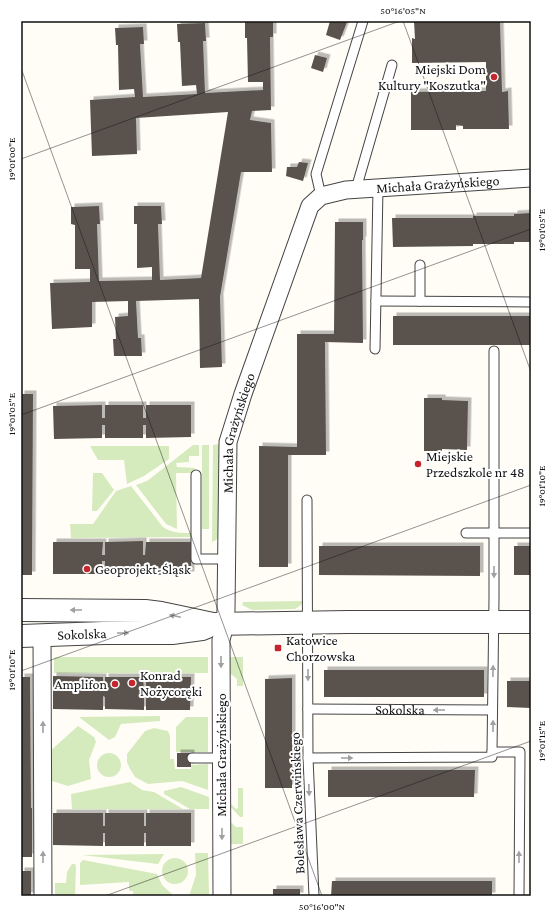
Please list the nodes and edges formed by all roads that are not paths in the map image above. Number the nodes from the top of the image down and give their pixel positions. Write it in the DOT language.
graph roads {
  1 [pos="363,21"];
  2 [pos="392,65"];
  3 [pos="531,178"];
  4 [pos="378,188"];
  5 [pos="356,189"];
  6 [pos="321,196"];
  7 [pos="420,265"];
  8 [pos="376,301"];
  9 [pos="420,301"];
  10 [pos="531,302"];
  11 [pos="374,349"];
  12 [pos="494,350"];
  13 [pos="196,476"];
  14 [pos="308,500"];
  15 [pos="466,533"];
  16 [pos="494,533"];
  17 [pos="531,533"];
  18 [pos="227,558"];
  19 [pos="21,610"];
  20 [pos="308,622"];
  21 [pos="494,622"];
  22 [pos="531,622"];
  23 [pos="219,624"];
  24 [pos="31,636"];
  25 [pos="308,709"];
  26 [pos="492,710"];
  27 [pos="492,752"];
  28 [pos="192,758"];
  29 [pos="221,758"];
  30 [pos="308,758"];
  31 [pos="43,896"];
  32 [pos="222,896"];
  33 [pos="314,896"];
  34 [pos="519,896"];
  1 -- 6 [label="lane"];
  2 -- 5 [label="lane"];
  3 -- 4 [label="street, Michała Grażyńskiego"];
  4 -- 5 [label="street, Michała Grażyńskiego"];
  4 -- 8 [label="lane"];
  5 -- 6 [label="street, Michała Grażyńskiego"];
  6 -- 18 [label="street, Michała Grażyńskiego"];
  7 -- 9 [label="lane"];
  8 -- 9 [label="lane"];
  8 -- 11 [label="lane"];
  9 -- 10 [label="lane"];
  12 -- 16 [label="lane"];
  13 -- 18 [label="lane"];
  14 -- 20 [label="lane"];
  15 -- 16 [label="lane"];
  16 -- 17 [label="lane"];
  16 -- 21 [label="lane, one-way"];
  18 -- 23 [label="street, Michała Grażyńskiego"];
  23 -- 19 [label="street, Sokolska, one-way"];
  20 -- 21 [label="street, Sokolska"];
  20 -- 23 [label="street, Sokolska"];
  20 -- 25 [label="lane, one-way"];
  21 -- 22 [label="street, Sokolska"];
  26 -- 21 [label="lane, one-way"];
  24 -- 23 [label="street, Sokolska, one-way"];
  23 -- 29 [label="street, Michała Grażyńskiego, one-way"];
  31 -- 24 [label="street, one-way"];
  26 -- 25 [label="lane, Sokolska, one-way"];
  25 -- 30 [label="lane, Bolesława Czerwińskiego"];
  27 -- 26 [label="lane, one-way"];
  30 -- 27 [label="lane, one-way"];
  34 -- 27 [label="lane, one-way"];
  28 -- 29 [label="lane"];
  29 -- 32 [label="street, Michała Grażyńskiego, one-way"];
  30 -- 33 [label="lane, Bolesława Czerwińskiego, one-way"];
}
